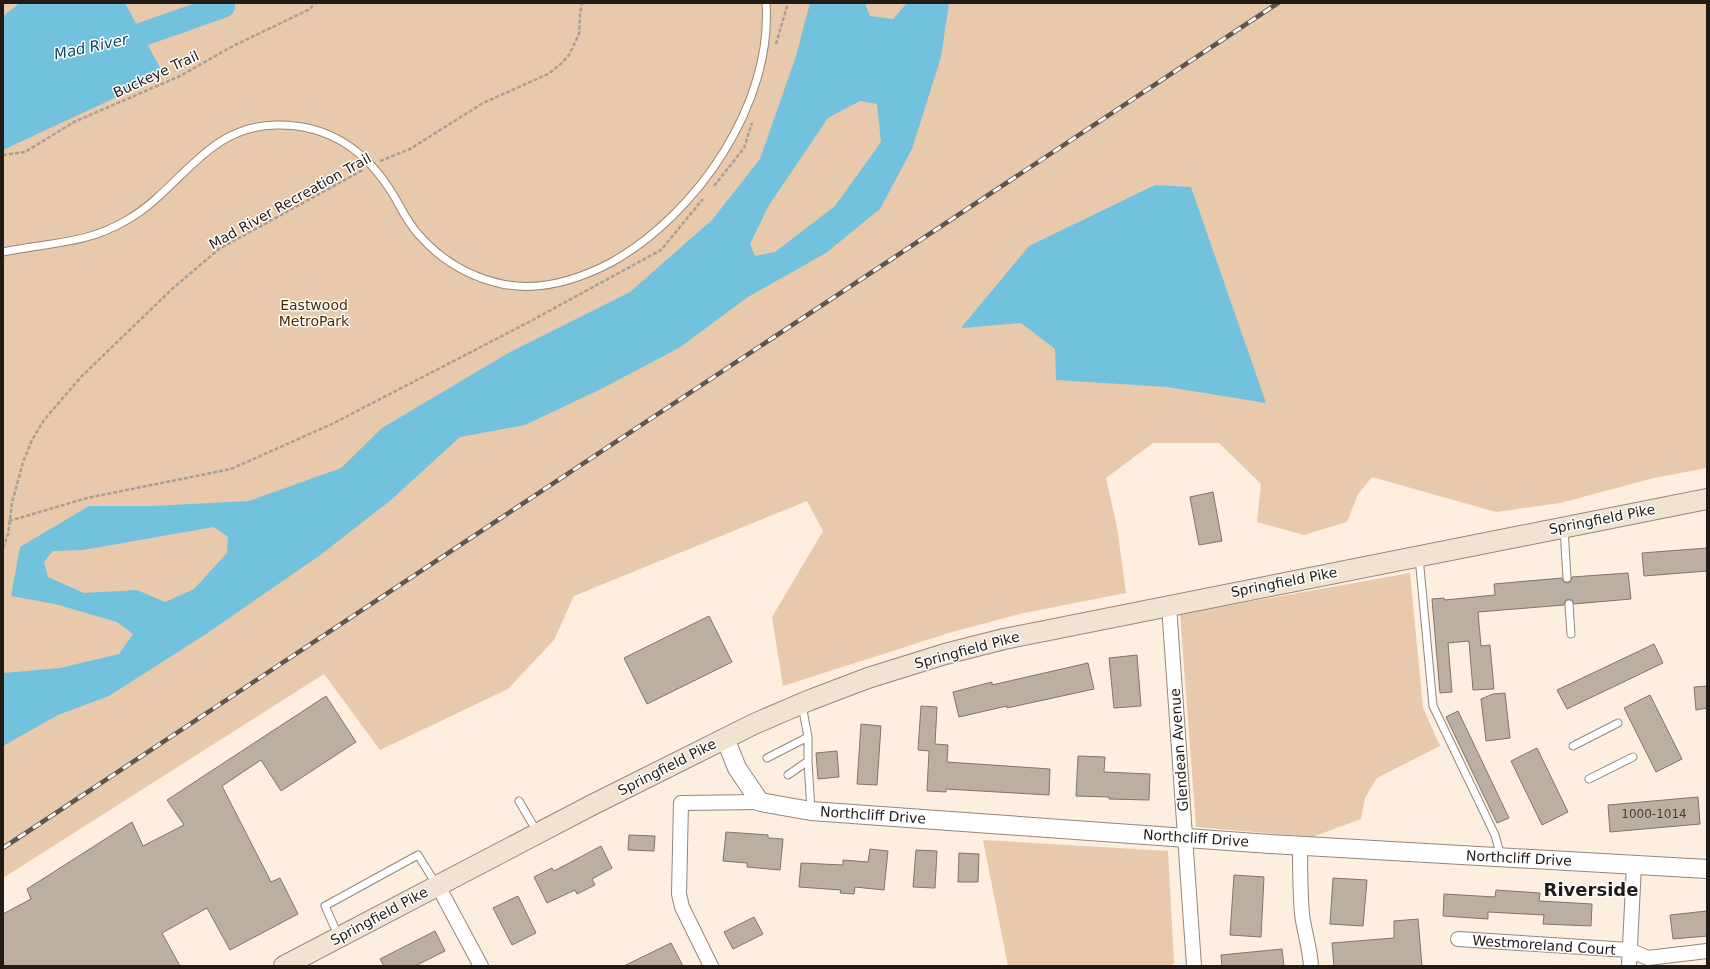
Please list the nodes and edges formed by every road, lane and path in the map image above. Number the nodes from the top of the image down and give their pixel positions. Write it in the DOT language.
graph roads {
  1 [pos="316,3"];
  2 [pos="582,3"];
  3 [pos="766,3"];
  4 [pos="788,3"];
  5 [pos="774,49"];
  6 [pos="753,118"];
  7 [pos="3,155"];
  8 [pos="372,165"];
  9 [pos="710,190"];
  10 [pos="705,196"];
  11 [pos="3,252"];
  12 [pos="1707,499"];
  13 [pos="9,522"];
  14 [pos="1564,526"];
  15 [pos="3,548"];
  16 [pos="1419,556"];
  17 [pos="1567,578"];
  18 [pos="1569,604"];
  19 [pos="1169,605"];
  20 [pos="1571,634"];
  21 [pos="802,703"];
  22 [pos="1618,723"];
  23 [pos="808,737"];
  24 [pos="725,738"];
  25 [pos="1573,746"];
  26 [pos="1633,757"];
  27 [pos="767,758"];
  28 [pos="808,761"];
  29 [pos="788,775"];
  30 [pos="1589,779"];
  31 [pos="519,801"];
  32 [pos="760,802"];
  33 [pos="811,811"];
  34 [pos="538,834"];
  35 [pos="1186,838"];
  36 [pos="1300,844"];
  37 [pos="1502,857"];
  38 [pos="1634,865"];
  39 [pos="1707,869"];
  40 [pos="438,886"];
  41 [pos="339,937"];
  42 [pos="1458,939"];
  43 [pos="1629,950"];
  44 [pos="1707,951"];
  45 [pos="284,966"];
  46 [pos="481,966"];
  47 [pos="711,966"];
  48 [pos="1194,966"];
  49 [pos="1311,966"];
  50 [pos="1628,966"];
  1 -- 7 [label="path, Buckeye Trail"];
  2 -- 8 [label="path, Mad River Recreation Trail"];
  3 -- 8 [label="lane"];
  4 -- 5 [label="path"];
  6 -- 9 [label="path"];
  8 -- 11 [label="lane"];
  8 -- 13 [label="path, Mad River Recreation Trail"];
  10 -- 13 [label="path"];
  12 -- 14 [label="main road, Springfield Pike"];
  13 -- 15 [label="path, Mad River Recreation Trail"];
  14 -- 16 [label="main road, Springfield Pike"];
  14 -- 17 [label="lane"];
  16 -- 19 [label="main road, Springfield Pike"];
  16 -- 37 [label="lane"];
  18 -- 20 [label="lane"];
  19 -- 21 [label="main road, Springfield Pike"];
  19 -- 35 [label="street, Glendean Avenue"];
  21 -- 23 [label="lane"];
  21 -- 24 [label="main road, Springfield Pike"];
  22 -- 25 [label="lane"];
  23 -- 27 [label="lane"];
  23 -- 28 [label="lane"];
  24 -- 32 [label="street"];
  24 -- 34 [label="main road, Springfield Pike"];
  26 -- 30 [label="lane"];
  28 -- 29 [label="lane"];
  28 -- 33 [label="lane"];
  31 -- 34 [label="lane"];
  32 -- 33 [label="street, Northcliff Drive"];
  32 -- 47 [label="street"];
  33 -- 35 [label="street, Northcliff Drive"];
  34 -- 40 [label="main road, Springfield Pike"];
  35 -- 36 [label="street, Northcliff Drive"];
  35 -- 48 [label="street, Glendean Avenue"];
  36 -- 37 [label="street, Northcliff Drive"];
  36 -- 49 [label="street"];
  37 -- 38 [label="street, Northcliff Drive"];
  38 -- 39 [label="street, Northcliff Drive"];
  38 -- 43 [label="street"];
  40 -- 41 [label="main road, Springfield Pike"];
  40 -- 41 [label="lane"];
  40 -- 46 [label="street"];
  41 -- 45 [label="main road, Springfield Pike"];
  42 -- 43 [label="street, Westmoreland Court"];
  43 -- 44 [label="street, Westmoreland Court"];
  43 -- 50 [label="street"];
}
